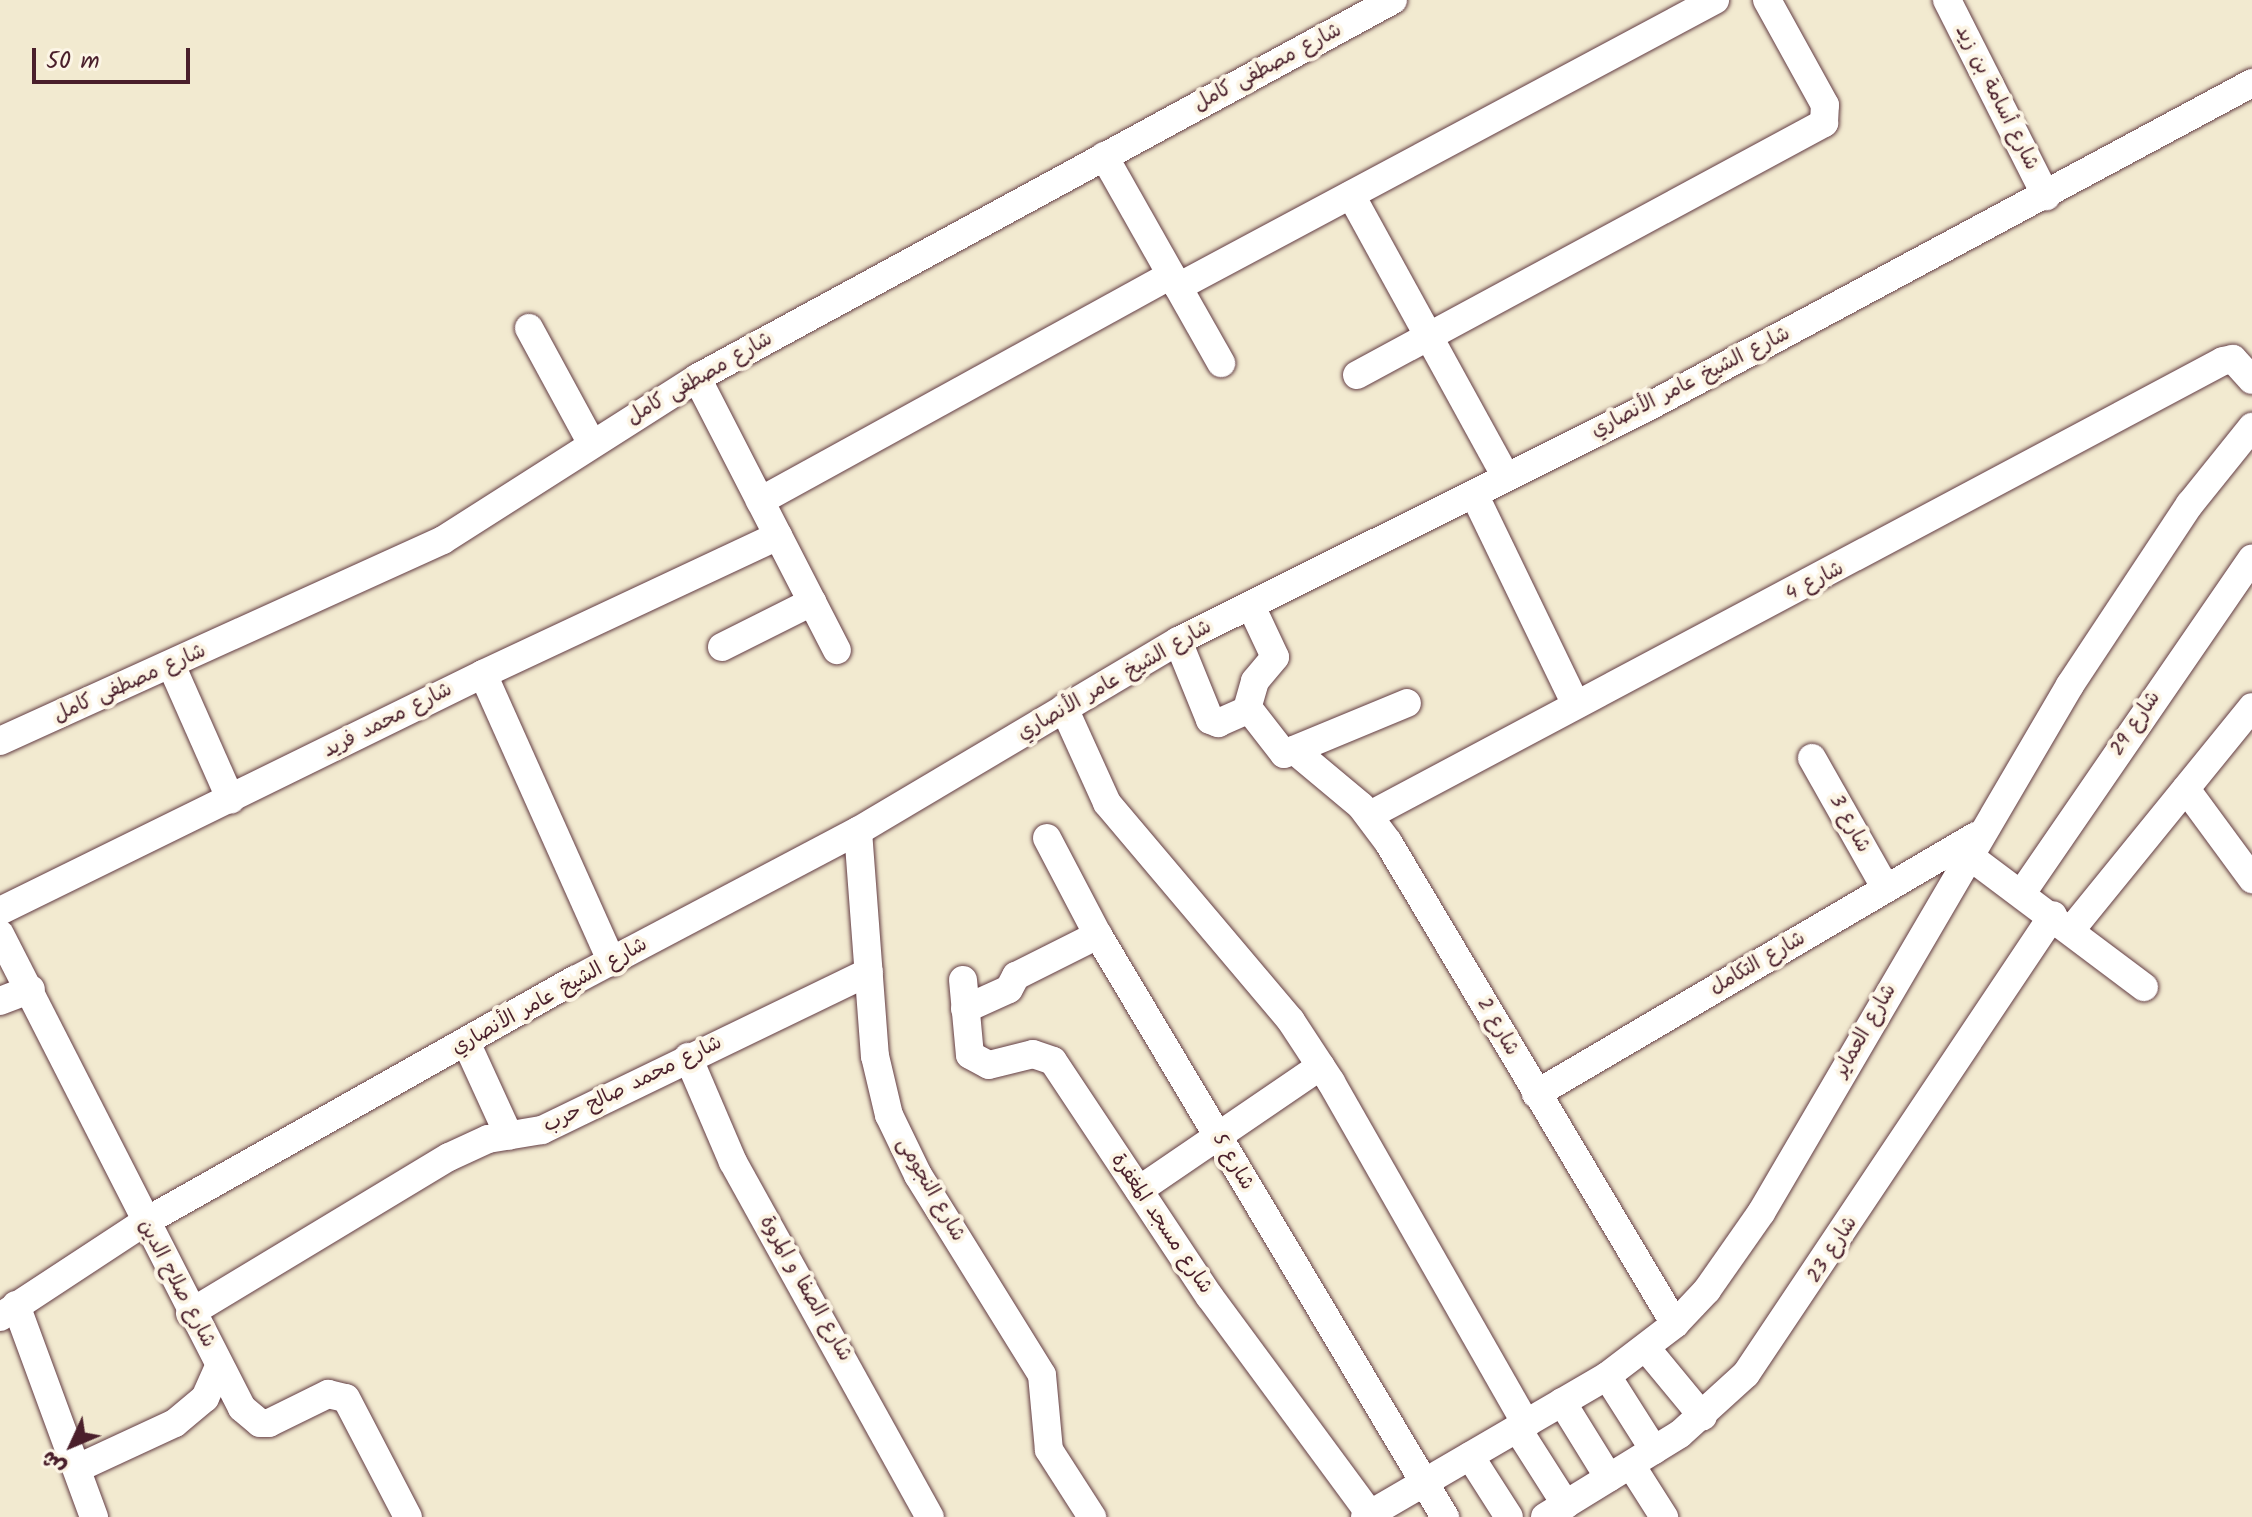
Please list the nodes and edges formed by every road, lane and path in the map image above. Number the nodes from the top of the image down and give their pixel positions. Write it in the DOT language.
graph roads {
  1 [pos="1393,0"];
  2 [pos="1715,0"];
  3 [pos="1767,0"];
  4 [pos="1947,0"];
  5 [pos="2252,83"];
  6 [pos="1104,156"];
  7 [pos="1351,195"];
  8 [pos="2046,196"];
  9 [pos="1174,281"];
  10 [pos="529,328"];
  11 [pos="1429,337"];
  12 [pos="1221,363"];
  13 [pos="1357,375"];
  14 [pos="697,378"];
  15 [pos="2252,380"];
  16 [pos="2252,427"];
  17 [pos="591,442"];
  18 [pos="1506,477"];
  19 [pos="1474,494"];
  20 [pos="760,501"];
  21 [pos="778,536"];
  22 [pos="2252,558"];
  23 [pos="812,602"];
  24 [pos="1251,606"];
  25 [pos="1178,641"];
  26 [pos="722,647"];
  27 [pos="837,650"];
  28 [pos="172,667"];
  29 [pos="483,674"];
  30 [pos="1407,703"];
  31 [pos="1576,705"];
  32 [pos="1064,708"];
  33 [pos="1247,709"];
  34 [pos="2251,710"];
  35 [pos="0,741"];
  36 [pos="1294,750"];
  37 [pos="1812,758"];
  38 [pos="2186,789"];
  39 [pos="231,800"];
  40 [pos="1370,815"];
  41 [pos="858,831"];
  42 [pos="1047,838"];
  43 [pos="1974,844"];
  44 [pos="2252,879"];
  45 [pos="1886,889"];
  46 [pos="2022,893"];
  47 [pos="0,911"];
  48 [pos="2062,923"];
  49 [pos="0,934"];
  50 [pos="1098,935"];
  51 [pos="612,962"];
  52 [pos="869,972"];
  53 [pos="963,980"];
  54 [pos="2144,987"];
  55 [pos="31,989"];
  56 [pos="0,1001"];
  57 [pos="965,1009"];
  58 [pos="466,1042"];
  59 [pos="688,1057"];
  60 [pos="1321,1066"];
  61 [pos="1536,1094"];
  62 [pos="509,1136"];
  63 [pos="1217,1138"];
  64 [pos="1139,1190"];
  65 [pos="143,1223"];
  66 [pos="8,1311"];
  67 [pos="190,1313"];
  68 [pos="1675,1324"];
  69 [pos="1646,1348"];
  70 [pos="219,1366"];
  71 [pos="1607,1376"];
  72 [pos="1562,1402"];
  73 [pos="1703,1417"];
  74 [pos="1521,1426"];
  75 [pos="1470,1456"];
  76 [pos="1631,1464"];
  77 [pos="78,1468"];
  78 [pos="1424,1481"];
  79 [pos="1555,1513"];
  80 [pos="1369,1516"];
  81 [pos="94,1517"];
  82 [pos="408,1517"];
  83 [pos="930,1517"];
  84 [pos="1092,1517"];
  85 [pos="1445,1517"];
  86 [pos="1509,1517"];
  87 [pos="1664,1517"];
  1 -- 6 [label="street, شارع مصطفى كامل"];
  2 -- 7 [label="street"];
  3 -- 11 [label="street"];
  4 -- 8 [label="street, شارع أسامة بن زيد"];
  5 -- 8 [label="street, شارع الشيخ عامر الأنصاري"];
  6 -- 9 [label="street"];
  6 -- 14 [label="street, شارع مصطفى كامل"];
  7 -- 9 [label="street"];
  7 -- 11 [label="street"];
  8 -- 18 [label="street, شارع الشيخ عامر الأنصاري"];
  9 -- 12 [label="street"];
  9 -- 20 [label="street"];
  10 -- 17 [label="street"];
  11 -- 13 [label="street"];
  11 -- 18 [label="street"];
  14 -- 17 [label="street, شارع مصطفى كامل"];
  14 -- 20 [label="street"];
  15 -- 31 [label="street, شارع 4"];
  16 -- 43 [label="street, شارع العماير"];
  17 -- 28 [label="street, شارع مصطفى كامل"];
  18 -- 19 [label="street, شارع الشيخ عامر الأنصاري"];
  19 -- 24 [label="street, شارع الشيخ عامر الأنصاري"];
  19 -- 31 [label="street"];
  20 -- 21 [label="street"];
  21 -- 23 [label="street"];
  21 -- 29 [label="street, شارع محمد فريد"];
  22 -- 46 [label="street, شارع 29"];
  23 -- 26 [label="street"];
  23 -- 27 [label="street"];
  24 -- 25 [label="street, شارع الشيخ عامر الأنصاري"];
  24 -- 33 [label="street"];
  25 -- 32 [label="street, شارع الشيخ عامر الأنصاري"];
  25 -- 33 [label="street"];
  28 -- 35 [label="street, شارع مصطفى كامل"];
  28 -- 39 [label="street"];
  29 -- 39 [label="street, شارع محمد فريد"];
  29 -- 51 [label="street"];
  30 -- 36 [label="street"];
  31 -- 40 [label="street, شارع 4"];
  32 -- 41 [label="street, شارع الشيخ عامر الأنصاري"];
  32 -- 60 [label="street"];
  33 -- 36 [label="street, شارع 2"];
  34 -- 38 [label="street, شارع 23"];
  36 -- 40 [label="street, شارع 2"];
  37 -- 45 [label="street, شارع 3"];
  38 -- 44 [label="street"];
  38 -- 48 [label="street, شارع 23"];
  39 -- 47 [label="street, شارع محمد فريد"];
  40 -- 61 [label="street, شارع 2"];
  41 -- 51 [label="street, شارع الشيخ عامر الأنصاري"];
  41 -- 52 [label="street, شارع النجومى"];
  42 -- 50 [label="street, شارع 5"];
  43 -- 45 [label="street, شارع التكامل"];
  43 -- 46 [label="street"];
  43 -- 68 [label="street, شارع العماير"];
  45 -- 61 [label="street, شارع التكامل"];
  46 -- 48 [label="street"];
  48 -- 54 [label="street"];
  48 -- 73 [label="street, شارع 23"];
  49 -- 55 [label="street, شارع صلاح الدين"];
  50 -- 57 [label="street"];
  50 -- 63 [label="street, شارع 5"];
  51 -- 58 [label="street, شارع الشيخ عامر الأنصاري"];
  52 -- 59 [label="street, شارع محمد صالح حرب"];
  52 -- 84 [label="street, شارع النجومى"];
  53 -- 57 [label="street, شارع مسجد المغفرة"];
  55 -- 56 [label="street"];
  55 -- 65 [label="street, شارع صلاح الدين"];
  57 -- 64 [label="street, شارع مسجد المغفرة"];
  58 -- 62 [label="street"];
  58 -- 65 [label="street, شارع الشيخ عامر الأنصاري"];
  59 -- 62 [label="street, شارع محمد صالح حرب"];
  59 -- 83 [label="street, شارع الصفا و المروة"];
  60 -- 63 [label="street"];
  60 -- 74 [label="street"];
  61 -- 68 [label="street, شارع 2"];
  62 -- 67 [label="street, شارع محمد صالح حرب"];
  63 -- 64 [label="street"];
  63 -- 78 [label="street, شارع 5"];
  64 -- 80 [label="street, شارع مسجد المغفرة"];
  65 -- 66 [label="street, شارع الشيخ عامر الأنصاري"];
  65 -- 67 [label="street, شارع صلاح الدين"];
  66 -- 77 [label="street"];
  67 -- 70 [label="street, شارع صلاح الدين"];
  68 -- 69 [label="street, شارع العماير"];
  69 -- 71 [label="street, شارع العماير"];
  69 -- 73 [label="street"];
  70 -- 77 [label="street"];
  70 -- 82 [label="street, شارع صلاح الدين"];
  71 -- 72 [label="street, شارع العماير"];
  71 -- 76 [label="street"];
  72 -- 74 [label="street, شارع العماير"];
  72 -- 76 [label="street"];
  73 -- 76 [label="street, شارع 23"];
  74 -- 75 [label="street, شارع العماير"];
  74 -- 79 [label="street"];
  75 -- 78 [label="street, شارع العماير"];
  75 -- 86 [label="street"];
  76 -- 79 [label="street, شارع 23"];
  76 -- 87 [label="street"];
  77 -- 81 [label="street"];
  78 -- 80 [label="street, شارع العماير"];
  78 -- 85 [label="street, شارع 5"];
}
